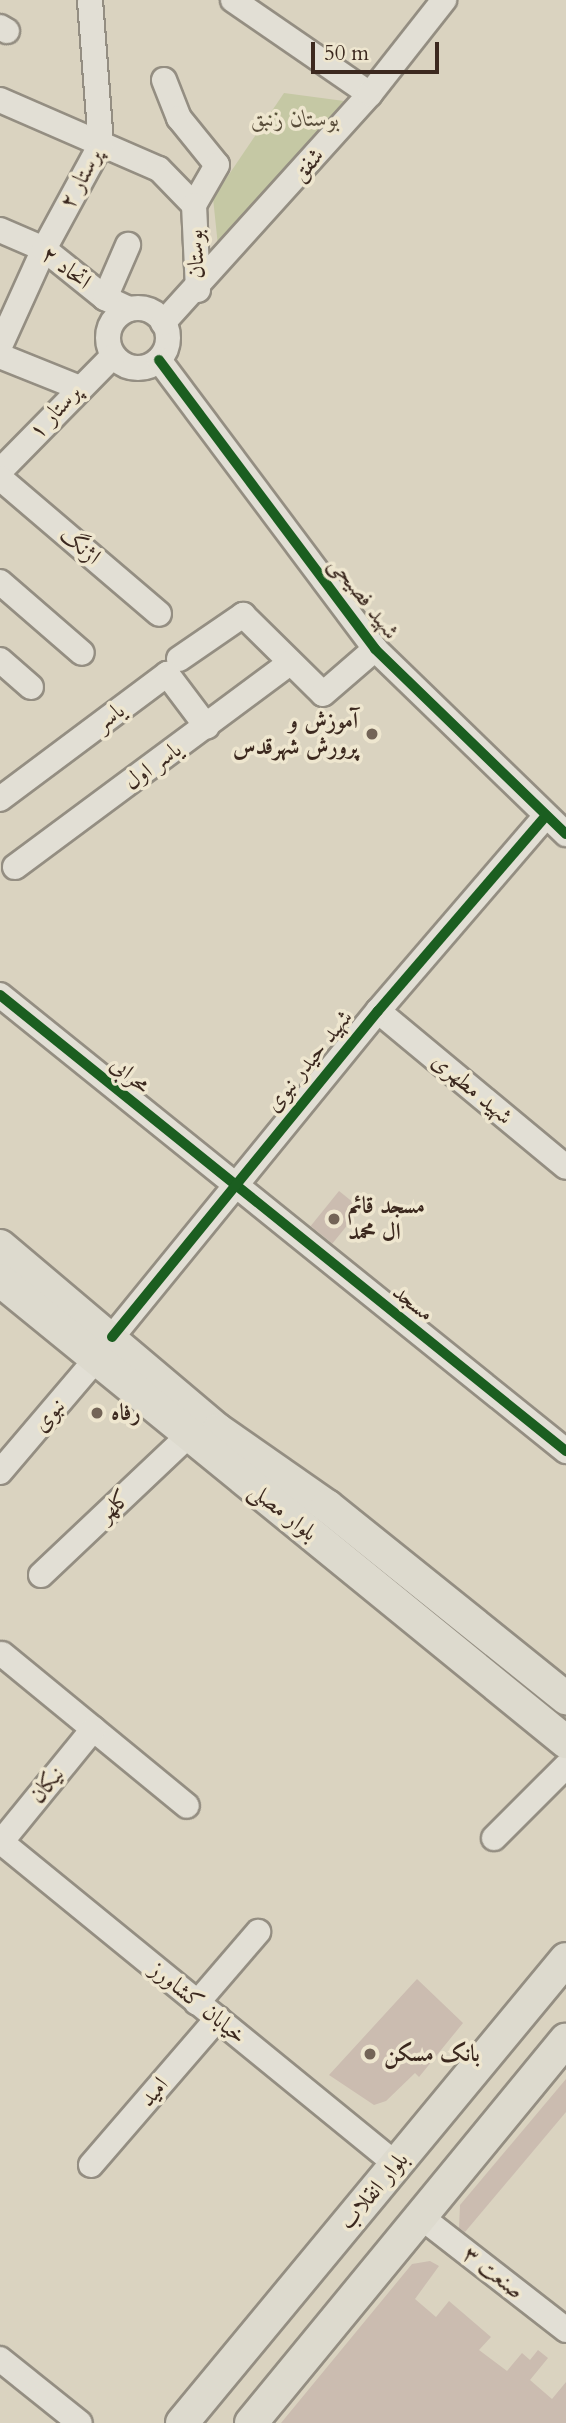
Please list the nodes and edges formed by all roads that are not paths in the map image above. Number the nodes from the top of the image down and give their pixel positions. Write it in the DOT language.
graph roads {
  1 [pos="90,0"];
  2 [pos="233,0"];
  3 [pos="444,0"];
  4 [pos="164,80"];
  5 [pos="370,94"];
  6 [pos="0,100"];
  7 [pos="101,144"];
  8 [pos="194,205"];
  9 [pos="0,230"];
  10 [pos="128,245"];
  11 [pos="44,248"];
  12 [pos="198,290"];
  13 [pos="105,298"];
  14 [pos="130,309"];
  15 [pos="163,323"];
  16 [pos="0,346"];
  17 [pos="0,356"];
  18 [pos="113,356"];
  19 [pos="159,360"];
  20 [pos="77,387"];
  21 [pos="0,471"];
  22 [pos="0,478"];
  23 [pos="0,582"];
  24 [pos="159,614"];
  25 [pos="375,649"];
  26 [pos="82,653"];
  27 [pos="179,659"];
  28 [pos="0,660"];
  29 [pos="290,663"];
  30 [pos="31,687"];
  31 [pos="207,727"];
  32 [pos="0,799"];
  33 [pos="545,817"];
  34 [pos="566,834"];
  35 [pos="15,867"];
  36 [pos="0,995"];
  37 [pos="377,1011"];
  38 [pos="566,1167"];
  39 [pos="233,1188"];
  40 [pos="0,1246"];
  41 [pos="0,1280"];
  42 [pos="105,1347"];
  43 [pos="187,1437"];
  44 [pos="566,1451"];
  45 [pos="0,1472"];
  46 [pos="41,1575"];
  47 [pos="2,1654"];
  48 [pos="566,1698"];
  49 [pos="93,1729"];
  50 [pos="566,1742"];
  51 [pos="566,1766"];
  52 [pos="187,1806"];
  53 [pos="494,1838"];
  54 [pos="0,1841"];
  55 [pos="258,1932"];
  56 [pos="566,1959"];
  57 [pos="197,2003"];
  58 [pos="218,2018"];
  59 [pos="566,2040"];
  60 [pos="91,2165"];
  61 [pos="397,2165"];
  62 [pos="421,2217"];
  63 [pos="566,2330"];
  64 [pos="0,2359"];
  65 [pos="80,2423"];
  66 [pos="182,2423"];
  67 [pos="251,2423"];
  1 -- 7 [label="street, پرستار ۲"];
  2 -- 5 [label="street"];
  3 -- 5 [label="street, شفق"];
  4 -- 8 [label="street"];
  5 -- 12 [label="street, شفق"];
  6 -- 7 [label="street, بوستان"];
  7 -- 8 [label="street, بوستان"];
  7 -- 11 [label="street, پرستار ۲"];
  8 -- 12 [label="street, بوستان"];
  9 -- 11 [label="street, اتحاد ۲"];
  10 -- 13 [label="street"];
  11 -- 13 [label="street, اتحاد ۲"];
  11 -- 16 [label="street, پرستار ۲"];
  12 -- 15 [label="street, شفق"];
  13 -- 14 [label="street, اتحاد ۲"];
  14 -- 15 [label="street"];
  14 -- 18 [label="street"];
  15 -- 19 [label="street"];
  17 -- 20 [label="street"];
  18 -- 19 [label="street"];
  18 -- 20 [label="street, پرستار ۱"];
  19 -- 25 [label="street, شهید فصیحی"];
  20 -- 21 [label="street, پرستار ۱"];
  22 -- 24 [label="street, اژنگ"];
  23 -- 26 [label="street"];
  25 -- 29 [label="street"];
  25 -- 33 [label="street, شهید فصیحی"];
  27 -- 29 [label="street"];
  28 -- 30 [label="street"];
  29 -- 31 [label="street, یاسر اول"];
  31 -- 32 [label="street, یاسر"];
  31 -- 35 [label="street, یاسر اول"];
  33 -- 34 [label="street, شهید فصیحی"];
  33 -- 37 [label="street, شهید حیدر نبوی"];
  36 -- 39 [label="street, محرابی"];
  37 -- 38 [label="street, شهید مطهری"];
  37 -- 39 [label="street, شهید حیدر نبوی"];
  39 -- 42 [label="street, شهید حیدر نبوی"];
  39 -- 44 [label="street, مسجد"];
  40 -- 42 [label="main road, بلوار مصلی"];
  41 -- 42 [label="main road, بلوار مصلی"];
  42 -- 43 [label="main road, بلوار مصلی"];
  42 -- 45 [label="street, نبوی"];
  42 -- 48 [label="main road, بلوار مصلی"];
  43 -- 46 [label="street, کلهر"];
  43 -- 50 [label="main road, بلوار مصلی"];
  47 -- 49 [label="street"];
  49 -- 52 [label="street"];
  49 -- 54 [label="street, نیکان"];
  51 -- 53 [label="street"];
  54 -- 57 [label="street, خیابان کشاورز"];
  55 -- 57 [label="street"];
  56 -- 61 [label="main road, بلوار انقلاب"];
  57 -- 58 [label="street, خیابان کشاورز"];
  58 -- 60 [label="street, امید"];
  58 -- 61 [label="street, خیابان کشاورز"];
  59 -- 62 [label="main road"];
  61 -- 66 [label="main road, بلوار انقلاب"];
  62 -- 63 [label="street, صنعت ۳"];
  62 -- 67 [label="main road"];
  64 -- 65 [label="street"];
}
